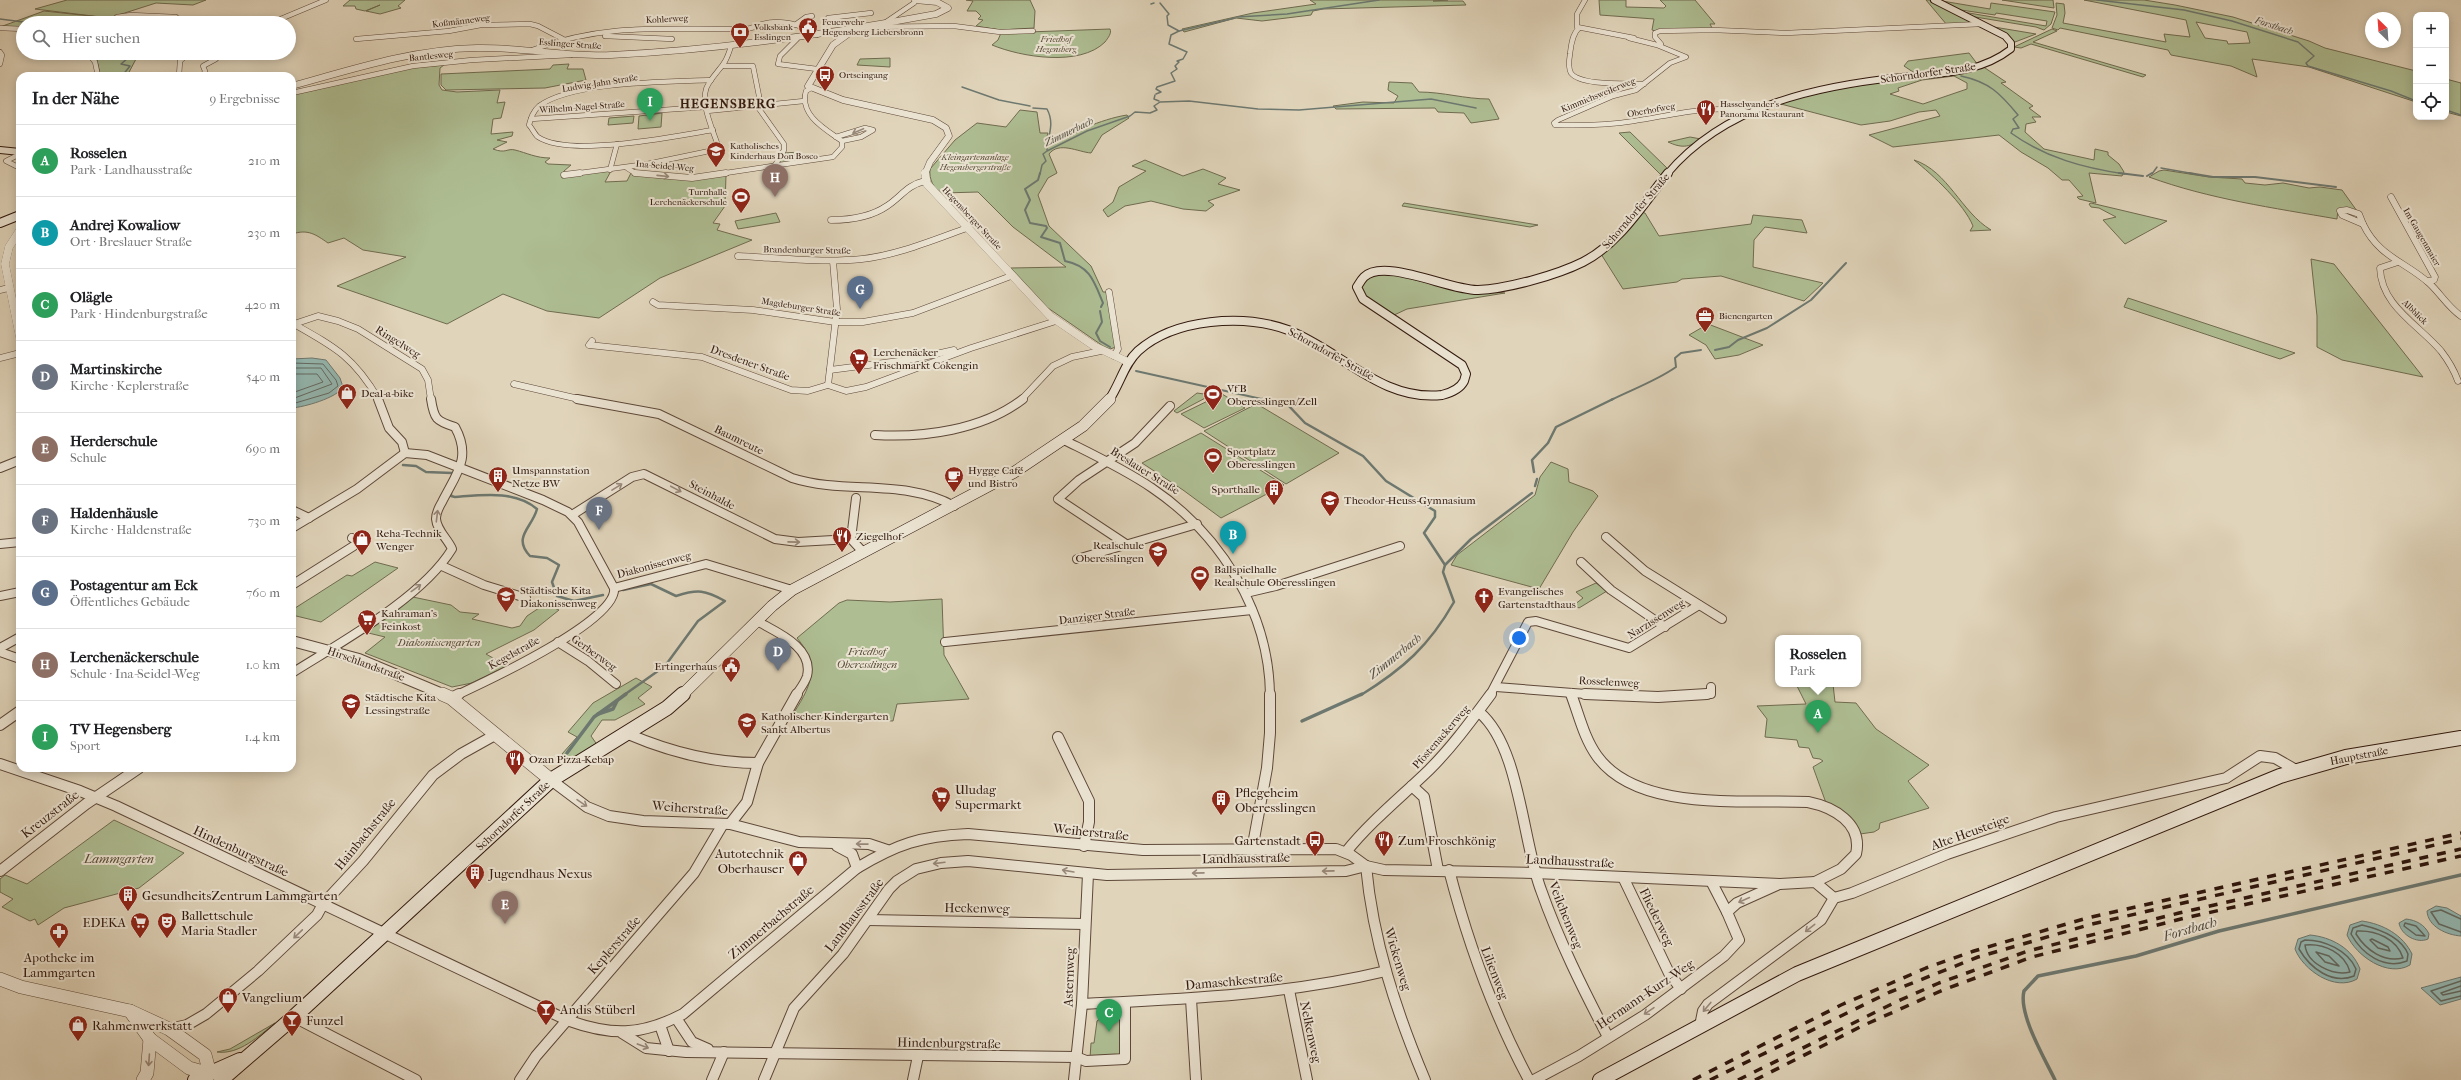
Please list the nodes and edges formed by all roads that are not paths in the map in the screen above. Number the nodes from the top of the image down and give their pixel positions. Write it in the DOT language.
graph roads {
  1 [pos="326,0"];
  2 [pos="922,0"];
  3 [pos="1585,0"];
  4 [pos="1934,0"];
  5 [pos="914,2"];
  6 [pos="871,12"];
  7 [pos="122,16"];
  8 [pos="152,16"];
  9 [pos="287,16"];
  10 [pos="812,16"];
  11 [pos="886,22"];
  12 [pos="1981,24"];
  13 [pos="796,25"];
  14 [pos="862,27"];
  15 [pos="0,28"];
  16 [pos="1579,28"];
  17 [pos="16,29"];
  18 [pos="850,29"];
  19 [pos="1033,32"];
  20 [pos="817,35"];
  21 [pos="584,36"];
  22 [pos="1655,37"];
  23 [pos="1629,38"];
  24 [pos="356,39"];
  25 [pos="564,39"];
  26 [pos="672,39"];
  27 [pos="796,39"];
  28 [pos="731,46"];
  29 [pos="1659,46"];
  30 [pos="532,50"];
  31 [pos="0,52"];
  32 [pos="575,54"];
  33 [pos="93,60"];
  34 [pos="180,60"];
  35 [pos="214,60"];
  36 [pos="0,64"];
  37 [pos="724,66"];
  38 [pos="817,69"];
  39 [pos="97,72"];
  40 [pos="179,72"];
  41 [pos="205,72"];
  42 [pos="711,80"];
  43 [pos="1644,84"];
  44 [pos="296,85"];
  45 [pos="811,88"];
  46 [pos="296,92"];
  47 [pos="759,96"];
  48 [pos="804,101"];
  49 [pos="758,106"];
  50 [pos="706,109"];
  51 [pos="1749,112"];
  52 [pos="531,119"];
  53 [pos="1555,125"];
  54 [pos="713,130"];
  55 [pos="836,137"];
  56 [pos="617,144"];
  57 [pos="842,144"];
  58 [pos="0,150"];
  59 [pos="16,152"];
  60 [pos="16,155"];
  61 [pos="16,166"];
  62 [pos="774,167"];
  63 [pos="627,168"];
  64 [pos="610,170"];
  65 [pos="564,175"];
  66 [pos="925,181"];
  67 [pos="2391,197"];
  68 [pos="16,217"];
  69 [pos="831,220"];
  70 [pos="0,223"];
  71 [pos="2364,224"];
  72 [pos="967,228"];
  73 [pos="16,236"];
  74 [pos="738,256"];
  75 [pos="833,261"];
  76 [pos="2398,262"];
  77 [pos="1011,276"];
  78 [pos="2427,281"];
  79 [pos="4,289"];
  80 [pos="1109,292"];
  81 [pos="653,302"];
  82 [pos="2461,316"];
  83 [pos="1056,321"];
  84 [pos="296,322"];
  85 [pos="836,323"];
  86 [pos="296,325"];
  87 [pos="16,326"];
  88 [pos="592,341"];
  89 [pos="971,348"];
  90 [pos="1101,351"];
  91 [pos="16,354"];
  92 [pos="949,356"];
  93 [pos="1114,356"];
  94 [pos="0,358"];
  95 [pos="914,359"];
  96 [pos="1128,362"];
  97 [pos="830,370"];
  98 [pos="2458,381"];
  99 [pos="514,384"];
  100 [pos="828,385"];
  101 [pos="1170,406"];
  102 [pos="875,435"];
  103 [pos="1064,440"];
  104 [pos="405,453"];
  105 [pos="16,462"];
  106 [pos="1108,462"];
  107 [pos="0,468"];
  108 [pos="462,469"];
  109 [pos="856,498"];
  110 [pos="954,506"];
  111 [pos="296,512"];
  112 [pos="572,515"];
  113 [pos="309,518"];
  114 [pos="1197,524"];
  115 [pos="296,526"];
  116 [pos="1606,537"];
  117 [pos="352,538"];
  118 [pos="851,540"];
  119 [pos="16,542"];
  120 [pos="0,544"];
  121 [pos="1126,544"];
  122 [pos="1400,546"];
  123 [pos="863,552"];
  124 [pos="1077,559"];
  125 [pos="1580,562"];
  126 [pos="442,566"];
  127 [pos="296,582"];
  128 [pos="614,588"];
  129 [pos="792,590"];
  130 [pos="16,593"];
  131 [pos="1246,593"];
  132 [pos="0,596"];
  133 [pos="526,598"];
  134 [pos="1699,605"];
  135 [pos="1252,610"];
  136 [pos="1722,619"];
  137 [pos="757,621"];
  138 [pos="1531,621"];
  139 [pos="586,623"];
  140 [pos="1665,627"];
  141 [pos="16,639"];
  142 [pos="296,642"];
  143 [pos="558,642"];
  144 [pos="944,642"];
  145 [pos="0,648"];
  146 [pos="330,650"];
  147 [pos="0,652"];
  148 [pos="16,658"];
  149 [pos="296,671"];
  150 [pos="616,684"];
  151 [pos="1711,686"];
  152 [pos="1496,687"];
  153 [pos="1572,693"];
  154 [pos="451,698"];
  155 [pos="1479,712"];
  156 [pos="16,714"];
  157 [pos="0,725"];
  158 [pos="628,734"];
  159 [pos="490,737"];
  160 [pos="1058,737"];
  161 [pos="2461,738"];
  162 [pos="0,764"];
  163 [pos="758,764"];
  164 [pos="16,770"];
  165 [pos="2296,770"];
  166 [pos="23,772"];
  167 [pos="133,772"];
  168 [pos="551,780"];
  169 [pos="1412,786"];
  170 [pos="95,797"];
  171 [pos="727,824"];
  172 [pos="837,846"];
  173 [pos="1084,846"];
  174 [pos="887,850"];
  175 [pos="1252,850"];
  176 [pos="1346,852"];
  177 [pos="1366,866"];
  178 [pos="857,868"];
  179 [pos="1444,870"];
  180 [pos="0,871"];
  181 [pos="1535,873"];
  182 [pos="1088,874"];
  183 [pos="1623,877"];
  184 [pos="1711,881"];
  185 [pos="1815,882"];
  186 [pos="1780,884"];
  187 [pos="1834,898"];
  188 [pos="323,904"];
  189 [pos="1728,912"];
  190 [pos="868,920"];
  191 [pos="1085,924"];
  192 [pos="386,932"];
  193 [pos="1386,972"];
  194 [pos="0,979"];
  195 [pos="1681,989"];
  196 [pos="1289,990"];
  197 [pos="1191,999"];
  198 [pos="1125,1002"];
  199 [pos="1082,1004"];
  200 [pos="130,1010"];
  201 [pos="294,1017"];
  202 [pos="676,1018"];
  203 [pos="568,1020"];
  204 [pos="660,1025"];
  205 [pos="1700,1026"];
  206 [pos="169,1029"];
  207 [pos="622,1033"];
  208 [pos="1608,1037"];
  209 [pos="150,1039"];
  210 [pos="668,1051"];
  211 [pos="719,1052"];
  212 [pos="773,1054"];
  213 [pos="918,1056"];
  214 [pos="1076,1057"];
  215 [pos="215,1078"];
  216 [pos="143,1080"];
  217 [pos="194,1080"];
  218 [pos="416,1080"];
  219 [pos="520,1080"];
  220 [pos="712,1080"];
  221 [pos="764,1080"];
  222 [pos="913,1080"];
  223 [pos="1074,1080"];
  224 [pos="1196,1080"];
  225 [pos="1307,1080"];
  226 [pos="1425,1080"];
  227 [pos="1529,1080"];
  228 [pos="1534,1080"];
  229 [pos="1600,1080"];
  1 -- 9 [label="street"];
  2 -- 5 [label="street"];
  2 -- 11 [label="street, Esslinger Straße"];
  3 -- 16 [label="street"];
  4 -- 12 [label="main road, Schorndorfer Straße"];
  5 -- 11 [label="street"];
  6 -- 14 [label="street"];
  7 -- 8 [label="street"];
  10 -- 13 [label="street"];
  11 -- 14 [label="street, Esslinger Straße"];
  12 -- 22 [label="street, Kimmichsweilerweg"];
  12 -- 51 [label="main road, Schorndorfer Straße"];
  13 -- 20 [label="street, Kohlerweg"];
  13 -- 21 [label="street, Kohlerweg"];
  14 -- 18 [label="street, Esslinger Straße"];
  14 -- 19 [label="street"];
  15 -- 17 [label="street"];
  16 -- 23 [label="street, Kimmichsweilerweg"];
  16 -- 43 [label="street"];
  18 -- 20 [label="street, Esslinger Straße"];
  18 -- 38 [label="street"];
  20 -- 27 [label="street, Esslinger Straße"];
  21 -- 25 [label="street, Kohlerweg"];
  21 -- 26 [label="street, Kohlerweg"];
  22 -- 23 [label="street, Kimmichsweilerweg"];
  22 -- 29 [label="street"];
  23 -- 29 [label="street, Kimmichsweilerweg"];
  24 -- 25 [label="street, Koßmänneweg"];
  25 -- 30 [label="street, Kohlerweg"];
  27 -- 28 [label="street, Esslinger Straße"];
  27 -- 38 [label="street"];
  28 -- 32 [label="street, Esslinger Straße"];
  28 -- 37 [label="street"];
  29 -- 43 [label="street, Kimmichsweilerweg"];
  30 -- 32 [label="street, Esslinger Straße"];
  30 -- 44 [label="street, Esslinger Straße"];
  31 -- 36 [label="street"];
  32 -- 46 [label="street, Bantlesweg"];
  33 -- 39 [label="street"];
  34 -- 40 [label="street"];
  35 -- 41 [label="street"];
  37 -- 42 [label="street"];
  37 -- 47 [label="street"];
  38 -- 45 [label="street"];
  42 -- 50 [label="street"];
  42 -- 52 [label="street, Ludwig-Jahn-Straße"];
  43 -- 53 [label="street, Kimmichsweilerweg"];
  45 -- 48 [label="street"];
  45 -- 66 [label="street"];
  48 -- 49 [label="street, Wilhelm-Nagel-Straße"];
  48 -- 55 [label="street"];
  49 -- 50 [label="street, Wilhelm-Nagel-Straße"];
  49 -- 62 [label="street"];
  50 -- 52 [label="street, Wilhelm-Nagel-Straße"];
  50 -- 54 [label="street"];
  51 -- 53 [label="street, Oberhofweg"];
  51 -- 96 [label="main road, Schorndorfer Straße"];
  52 -- 56 [label="street"];
  54 -- 56 [label="street"];
  54 -- 63 [label="street"];
  55 -- 57 [label="street"];
  57 -- 55 [label="street, one-way"];
  56 -- 64 [label="street"];
  57 -- 62 [label="street, Ina-Seidel-Weg"];
  58 -- 59 [label="main road"];
  60 -- 61 [label="street"];
  63 -- 62 [label="street, Ina-Seidel-Weg, one-way"];
  63 -- 64 [label="street"];
  64 -- 65 [label="street"];
  66 -- 69 [label="street"];
  66 -- 72 [label="street, Hegensberger Straße"];
  67 -- 78 [label="street, Im Gaugenmaier"];
  68 -- 70 [label="main road"];
  71 -- 76 [label="street"];
  72 -- 75 [label="street, Brandenburger Straße"];
  72 -- 77 [label="street, Hegensberger Straße"];
  73 -- 79 [label="street"];
  74 -- 75 [label="street, Brandenburger Straße"];
  75 -- 85 [label="street"];
  76 -- 78 [label="street"];
  76 -- 98 [label="street, Albblick"];
  77 -- 83 [label="street, Hegensberger Straße"];
  77 -- 85 [label="street, Magdeburger Straße"];
  78 -- 82 [label="street"];
  79 -- 87 [label="street"];
  80 -- 93 [label="street"];
  81 -- 85 [label="street, Magdeburger Straße"];
  83 -- 89 [label="street"];
  83 -- 90 [label="street, Hegensberger Straße"];
  84 -- 108 [label="street, Ringelweg"];
  85 -- 97 [label="street"];
  86 -- 104 [label="street"];
  88 -- 100 [label="street, Dresdener Straße"];
  89 -- 92 [label="street"];
  89 -- 95 [label="street"];
  90 -- 93 [label="street, Hegensberger Straße"];
  90 -- 102 [label="street"];
  91 -- 94 [label="street"];
  92 -- 95 [label="street"];
  92 -- 100 [label="street"];
  93 -- 96 [label="street, Hegensberger Straße"];
  95 -- 97 [label="street"];
  96 -- 103 [label="main road, Schorndorfer Straße"];
  97 -- 100 [label="street"];
  99 -- 110 [label="street, Baumreute"];
  101 -- 106 [label="street"];
  103 -- 106 [label="street, Breslauer Straße"];
  103 -- 110 [label="main road, Schorndorfer Straße"];
  104 -- 108 [label="street"];
  104 -- 113 [label="street"];
  105 -- 107 [label="street"];
  106 -- 114 [label="street, Breslauer Straße"];
  106 -- 121 [label="street"];
  108 -- 112 [label="street"];
  126 -- 108 [label="street, one-way"];
  109 -- 118 [label="street"];
  110 -- 123 [label="main road, Schorndorfer Straße"];
  111 -- 113 [label="street"];
  112 -- 118 [label="street, Steinhalde, one-way"];
  112 -- 128 [label="street"];
  113 -- 115 [label="street"];
  114 -- 121 [label="street"];
  114 -- 131 [label="street, Breslauer Straße"];
  116 -- 134 [label="street, Narzissenweg"];
  117 -- 127 [label="street"];
  118 -- 123 [label="street"];
  119 -- 120 [label="street"];
  121 -- 124 [label="street"];
  122 -- 131 [label="street"];
  123 -- 129 [label="main road, Schorndorfer Straße"];
  125 -- 140 [label="street"];
  126 -- 133 [label="street"];
  146 -- 126 [label="street, one-way"];
  128 -- 129 [label="street, Diakonissenweg"];
  128 -- 139 [label="street, Diakonissenweg"];
  129 -- 137 [label="main road, Schorndorfer Straße"];
  130 -- 132 [label="street"];
  131 -- 135 [label="street, Breslauer Straße"];
  134 -- 136 [label="street, Narzissenweg"];
  134 -- 140 [label="street, Narzissenweg"];
  135 -- 144 [label="street, Danziger Straße"];
  135 -- 175 [label="street, Breslauer Straße"];
  137 -- 158 [label="main road, Schorndorfer Straße"];
  137 -- 163 [label="street, Keplerstraße"];
  138 -- 140 [label="street, Narzissenweg"];
  138 -- 152 [label="street, Pfostenackerweg"];
  139 -- 143 [label="street, Kegelstraße"];
  141 -- 145 [label="street"];
  142 -- 146 [label="street, Hirschlandstraße"];
  143 -- 150 [label="street, Gerberweg"];
  143 -- 154 [label="street, Kegelstraße"];
  146 -- 149 [label="street"];
  146 -- 154 [label="street, Hirschlandstraße"];
  147 -- 148 [label="street"];
  151 -- 153 [label="street, Rosselenweg"];
  152 -- 153 [label="street, Rosselenweg"];
  152 -- 155 [label="street, Pfostenackerweg"];
  153 -- 185 [label="street, Landhausstraße"];
  154 -- 159 [label="street, Hirschlandstraße"];
  155 -- 169 [label="street, Pfostenackerweg"];
  155 -- 181 [label="street, Veilchenweg"];
  156 -- 157 [label="street"];
  158 -- 163 [label="street"];
  158 -- 168 [label="main road, Schorndorfer Straße"];
  159 -- 168 [label="street, Hirschlandstraße"];
  159 -- 188 [label="street, Hainbachstraße"];
  160 -- 173 [label="street"];
  161 -- 165 [label="main road, Hauptstraße"];
  162 -- 164 [label="street, Hindenburgstraße"];
  163 -- 171 [label="street, Keplerstraße"];
  165 -- 187 [label="street, Alte Heusteige"];
  165 -- 205 [label="main road, Hauptstraße"];
  166 -- 170 [label="street, Hindenburgstraße"];
  167 -- 170 [label="street, Kreuzstraße"];
  168 -- 171 [label="street, Weiherstraße, one-way"];
  168 -- 192 [label="main road, Schorndorfer Straße"];
  169 -- 176 [label="street, Pfostenackerweg"];
  169 -- 179 [label="street, Lilienweg"];
  170 -- 180 [label="street, Kreuzstraße"];
  170 -- 188 [label="street, Hindenburgstraße"];
  171 -- 172 [label="street, Weiherstraße"];
  171 -- 203 [label="street, Keplerstraße"];
  174 -- 172 [label="street, Weiherstraße, one-way"];
  172 -- 178 [label="street, Weiherstraße"];
  173 -- 174 [label="street, Weiherstraße"];
  173 -- 175 [label="street, Weiherstraße"];
  174 -- 178 [label="street, Zimmerbachstraße"];
  175 -- 176 [label="street, Weiherstraße"];
  176 -- 177 [label="street"];
  177 -- 179 [label="street, Landhausstraße"];
  177 -- 182 [label="street, Landhausstraße, one-way"];
  177 -- 193 [label="street, Wickenweg"];
  178 -- 202 [label="street, Zimmerbachstraße"];
  179 -- 181 [label="street, Landhausstraße"];
  179 -- 227 [label="street, Lilienweg"];
  181 -- 183 [label="street, Landhausstraße"];
  181 -- 208 [label="street, Veilchenweg"];
  182 -- 190 [label="street, Landhausstraße, one-way"];
  182 -- 191 [label="street, Asternweg"];
  183 -- 184 [label="street, Landhausstraße"];
  183 -- 195 [label="street, Fliederweg"];
  184 -- 186 [label="street, Landhausstraße"];
  184 -- 189 [label="street, Hermann-Kurz-Weg"];
  185 -- 186 [label="street, Landhausstraße"];
  185 -- 187 [label="street"];
  186 -- 189 [label="street, one-way"];
  187 -- 205 [label="street, one-way"];
  188 -- 192 [label="street, Hindenburgstraße"];
  188 -- 206 [label="street, Hainbachstraße, one-way"];
  189 -- 195 [label="street, Hermann-Kurz-Weg"];
  190 -- 191 [label="street, Heckenweg"];
  190 -- 212 [label="street, Landhausstraße"];
  191 -- 199 [label="street, Asternweg"];
  192 -- 201 [label="main road, Schorndorfer Straße"];
  192 -- 203 [label="street, Hindenburgstraße"];
  193 -- 196 [label="street, Damaschkestraße"];
  193 -- 226 [label="street, Wickenweg"];
  194 -- 200 [label="street"];
  195 -- 208 [label="street, Hermann-Kurz-Weg, one-way"];
  196 -- 197 [label="street, Damaschkestraße"];
  196 -- 225 [label="street, Nelkenweg"];
  197 -- 198 [label="street, Damaschkestraße"];
  197 -- 224 [label="street"];
  198 -- 199 [label="street, Damaschkestraße"];
  198 -- 214 [label="street, Hindenburgstraße"];
  199 -- 214 [label="street, Asternweg"];
  200 -- 206 [label="street"];
  200 -- 209 [label="street"];
  201 -- 215 [label="main road, Schorndorfer Straße"];
  201 -- 218 [label="street"];
  202 -- 204 [label="street, Hindenburgstraße"];
  202 -- 211 [label="street, Hindenburgstraße"];
  203 -- 207 [label="street, Hindenburgstraße"];
  203 -- 219 [label="street, Keplerstraße"];
  204 -- 207 [label="street, Hindenburgstraße"];
  204 -- 210 [label="street"];
  205 -- 229 [label="main road, Hauptstraße"];
  206 -- 215 [label="street"];
  207 -- 210 [label="street, Hindenburgstraße, one-way"];
  208 -- 228 [label="street, Hermann-Kurz-Weg"];
  209 -- 215 [label="street"];
  209 -- 216 [label="street, one-way"];
  210 -- 211 [label="street, Hindenburgstraße"];
  211 -- 212 [label="street, Hindenburgstraße"];
  211 -- 220 [label="street"];
  212 -- 213 [label="street, Hindenburgstraße"];
  212 -- 221 [label="street"];
  213 -- 214 [label="street, Hindenburgstraße"];
  213 -- 222 [label="street"];
  214 -- 223 [label="street, Asternweg"];
  215 -- 217 [label="main road, Schorndorfer Straße"];
}
